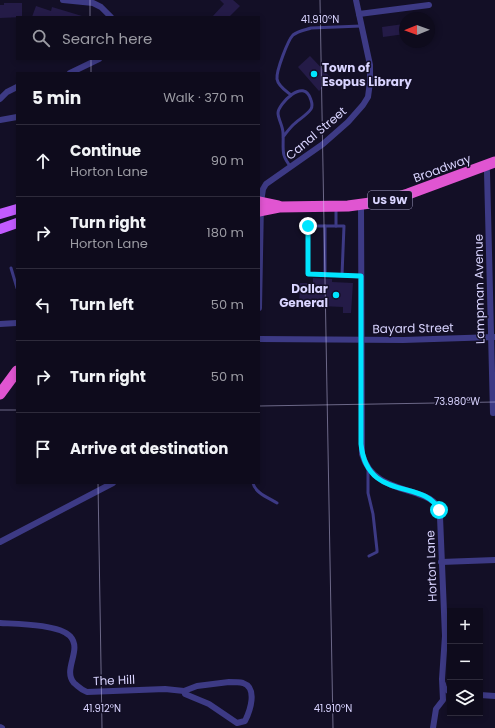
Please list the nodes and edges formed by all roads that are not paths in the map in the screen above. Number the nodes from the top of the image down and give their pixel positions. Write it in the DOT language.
graph roads {
  1 [pos="62,0"];
  2 [pos="356,0"];
  3 [pos="429,5"];
  4 [pos="359,14"];
  5 [pos="110,16"];
  6 [pos="361,26"];
  7 [pos="97,60"];
  8 [pos="72,72"];
  9 [pos="16,88"];
  10 [pos="291,95"];
  11 [pos="0,99"];
  12 [pos="16,117"];
  13 [pos="1,118"];
  14 [pos="283,137"];
  15 [pos="490,164"];
  16 [pos="291,168"];
  17 [pos="361,205"];
  18 [pos="260,206"];
  19 [pos="336,206"];
  20 [pos="16,209"];
  21 [pos="0,214"];
  22 [pos="16,223"];
  23 [pos="325,226"];
  24 [pos="336,226"];
  25 [pos="0,229"];
  26 [pos="11,268"];
  27 [pos="325,275"];
  28 [pos="342,275"];
  29 [pos="14,276"];
  30 [pos="361,276"];
  31 [pos="16,283"];
  32 [pos="16,323"];
  33 [pos="0,324"];
  34 [pos="493,337"];
  35 [pos="260,339"];
  36 [pos="361,340"];
  37 [pos="16,372"];
  38 [pos="0,394"];
  39 [pos="493,413"];
  40 [pos="368,468"];
  41 [pos="110,484"];
  42 [pos="253,484"];
  43 [pos="277,503"];
  44 [pos="0,542"];
  45 [pos="369,556"];
  46 [pos="495,560"];
  47 [pos="441,562"];
  48 [pos="0,623"];
  49 [pos="442,684"];
  50 [pos="447,690"];
  51 [pos="184,691"];
  52 [pos="483,695"];
  53 [pos="495,696"];
  54 [pos="433,728"];
  1 -- 5 [label="street"];
  2 -- 4 [label="street, Canal Street"];
  3 -- 4 [label="street"];
  4 -- 6 [label="street, Canal Street"];
  6 -- 10 [label="lane"];
  6 -- 16 [label="street, Canal Street"];
  7 -- 8 [label="street"];
  9 -- 11 [label="street"];
  10 -- 14 [label="lane"];
  10 -- 14 [label="lane"];
  12 -- 13 [label="street"];
  14 -- 16 [label="lane"];
  15 -- 17 [label="highway, Broadway / US 9W"];
  15 -- 34 [label="street, Lampman Avenue"];
  16 -- 18 [label="street, Canal Street"];
  17 -- 19 [label="highway, Broadway / US 9W"];
  17 -- 30 [label="street"];
  18 -- 19 [label="highway, Broadway / US 9W"];
  19 -- 24 [label="lane"];
  20 -- 21 [label="main road"];
  22 -- 25 [label="main road"];
  23 -- 24 [label="lane"];
  23 -- 27 [label="lane"];
  23 -- 27 [label="lane"];
  24 -- 28 [label="lane"];
  26 -- 29 [label="lane"];
  27 -- 28 [label="lane"];
  28 -- 30 [label="lane"];
  29 -- 31 [label="lane"];
  30 -- 36 [label="street"];
  32 -- 33 [label="street"];
  34 -- 36 [label="street, Bayard Street"];
  34 -- 39 [label="street, Lampman Avenue"];
  35 -- 36 [label="street, Bayard Street"];
  36 -- 40 [label="street"];
  37 -- 38 [label="highway"];
  40 -- 45 [label="lane"];
  40 -- 47 [label="street, Horton Lane"];
  41 -- 44 [label="street"];
  42 -- 43 [label="lane"];
  46 -- 47 [label="street"];
  47 -- 49 [label="street, Horton Lane"];
  48 -- 51 [label="street, The Hill"];
  49 -- 50 [label="street"];
  49 -- 54 [label="street, Horton Lane"];
  51 -- 51 [label="street, The Hill"];
  52 -- 53 [label="street"];
}
